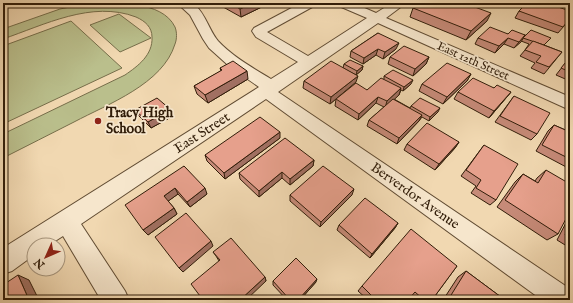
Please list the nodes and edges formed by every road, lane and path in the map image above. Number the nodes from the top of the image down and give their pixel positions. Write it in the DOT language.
graph roads {
  1 [pos="183,3"];
  2 [pos="310,3"];
  3 [pos="343,3"];
  4 [pos="400,3"];
  5 [pos="555,3"];
  6 [pos="570,8"];
  7 [pos="376,18"];
  8 [pos="309,63"];
  9 [pos="269,90"];
  10 [pos="570,104"];
  11 [pos="67,221"];
  12 [pos="3,262"];
  13 [pos="116,300"];
  14 [pos="564,300"];
  1 -- 9 [label="street, Berverdor Avenue"];
  2 -- 8 [label="street"];
  3 -- 7 [label="street, East 12th Street"];
  4 -- 7 [label="street, East Street"];
  5 -- 6 [label="main road"];
  7 -- 8 [label="street, East Street"];
  7 -- 10 [label="street, East 12th Street"];
  8 -- 9 [label="street, East Street"];
  9 -- 11 [label="street, East Street"];
  9 -- 14 [label="street, Berverdor Avenue"];
  11 -- 12 [label="street, East Street"];
  11 -- 13 [label="street"];
}
